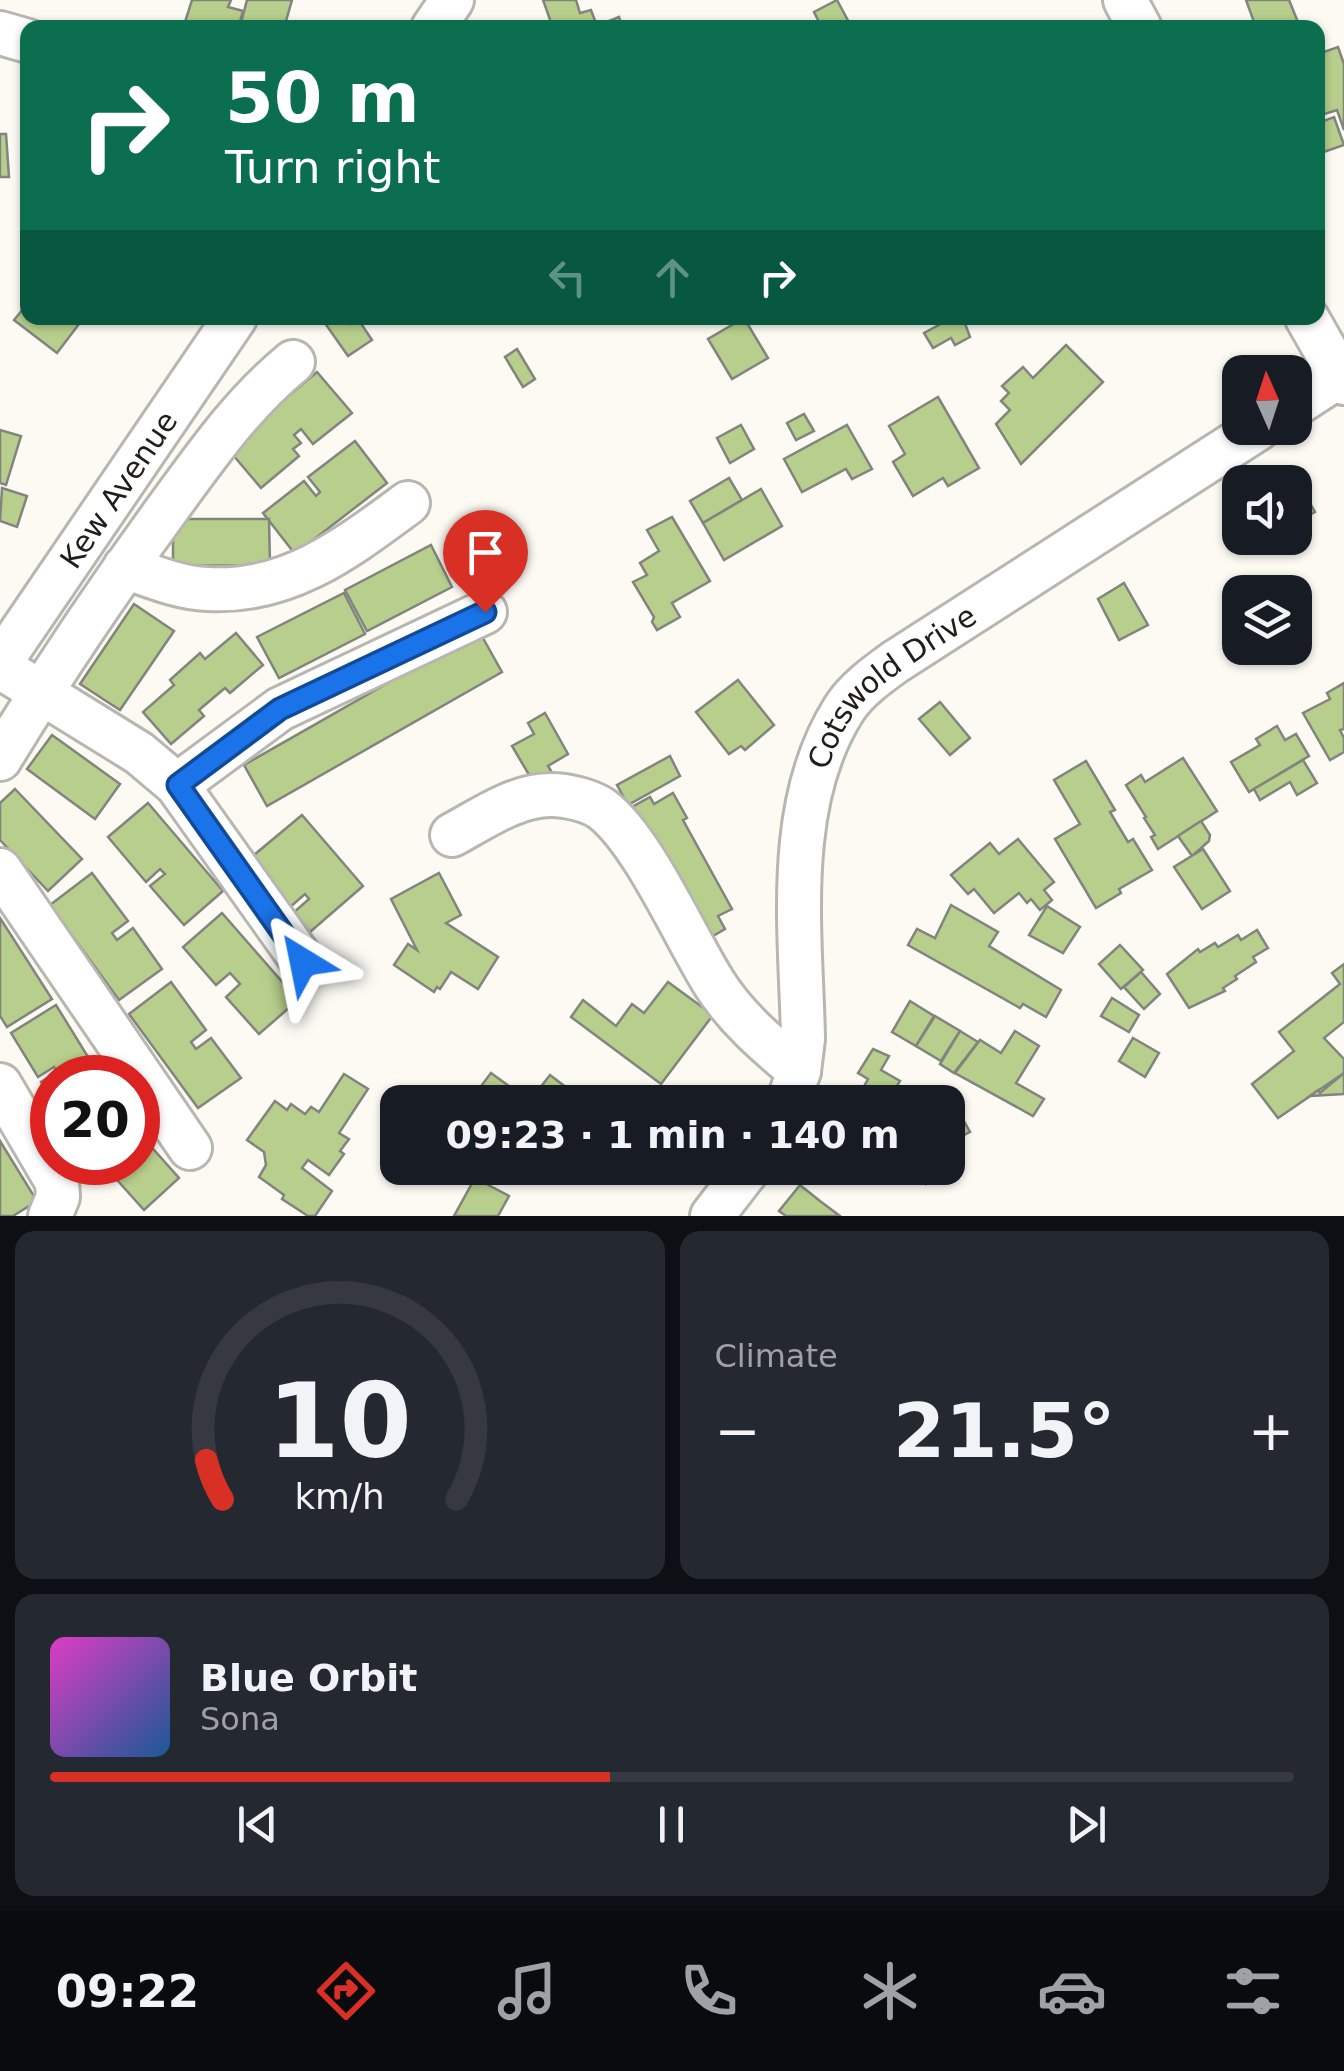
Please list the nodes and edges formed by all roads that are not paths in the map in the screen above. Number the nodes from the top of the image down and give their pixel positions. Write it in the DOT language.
graph roads {
  1 [pos="230,325"];
  2 [pos="1310,325"];
  3 [pos="293,362"];
  4 [pos="1343,377"];
  5 [pos="1312,394"];
  6 [pos="1233,445"];
  7 [pos="408,503"];
  8 [pos="124,568"];
  9 [pos="485,612"];
  10 [pos="0,665"];
  11 [pos="39,694"];
  12 [pos="0,759"];
  13 [pos="178,785"];
  14 [pos="452,835"];
  15 [pos="0,870"];
  16 [pos="303,962"];
  17 [pos="0,1085"];
  18 [pos="791,1085"];
  19 [pos="793,1085"];
  20 [pos="190,1148"];
  21 [pos="736,1185"];
  22 [pos="50,1216"];
  23 [pos="712,1216"];
  1 -- 10 [label="street, Kew Avenue"];
  2 -- 4 [label="street"];
  3 -- 8 [label="street"];
  4 -- 5 [label="street"];
  6 -- 19 [label="street, Cotswold Drive"];
  7 -- 8 [label="street"];
  8 -- 11 [label="street"];
  9 -- 13 [label="street"];
  10 -- 11 [label="street"];
  11 -- 12 [label="street"];
  11 -- 13 [label="street"];
  13 -- 16 [label="street"];
  14 -- 18 [label="street"];
  15 -- 20 [label="street"];
  17 -- 22 [label="street"];
  21 -- 23 [label="street"];
}
